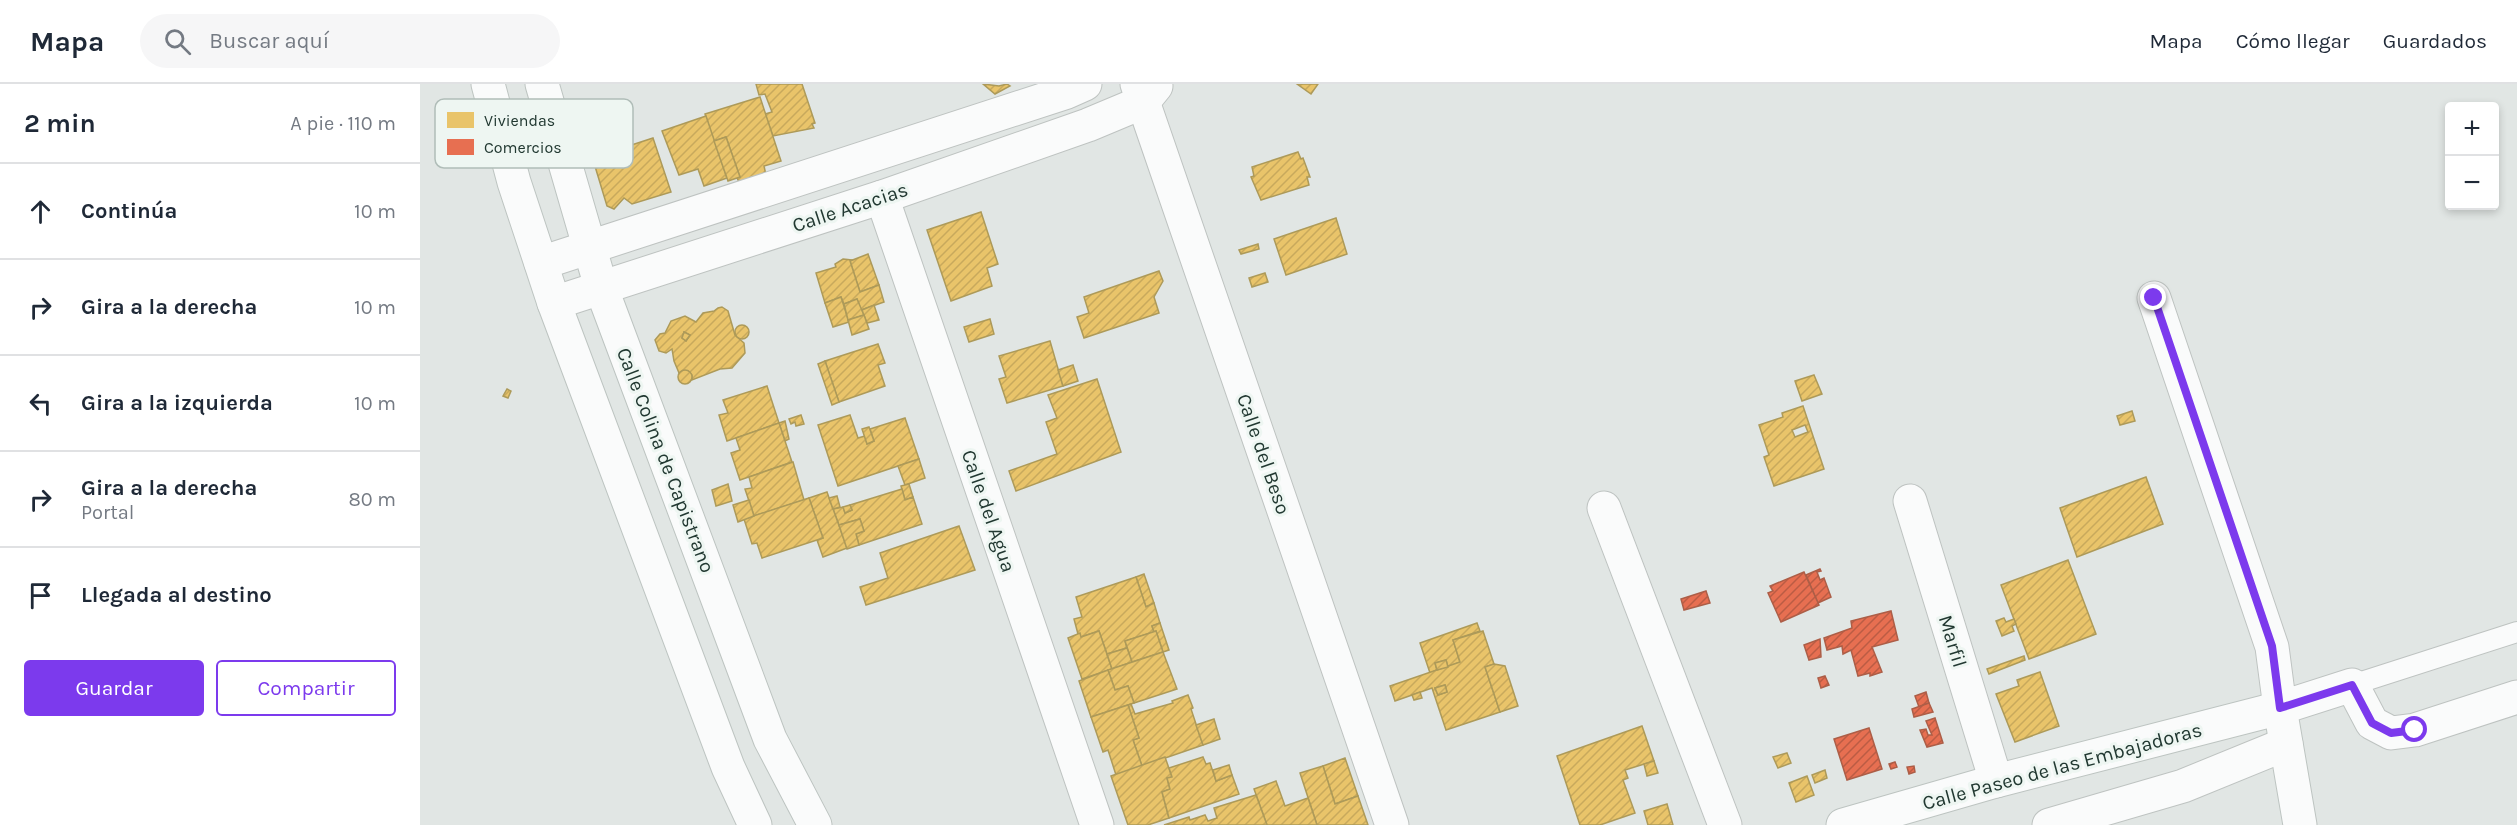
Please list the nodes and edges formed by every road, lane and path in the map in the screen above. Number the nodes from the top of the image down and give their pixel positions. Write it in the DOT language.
graph roads {
  1 [pos="488,84"];
  2 [pos="542,84"];
  3 [pos="1085,84"];
  4 [pos="1146,90"];
  5 [pos="492,99"];
  6 [pos="546,99"];
  7 [pos="510,168"];
  8 [pos="567,168"];
  9 [pos="882,197"];
  10 [pos="590,248"];
  11 [pos="542,263"];
  12 [pos="601,287"];
  13 [pos="2154,298"];
  14 [pos="554,303"];
  15 [pos="1910,501"];
  16 [pos="1604,508"];
  17 [pos="2517,632"];
  18 [pos="2352,685"];
  19 [pos="2517,697"];
  20 [pos="2280,708"];
  21 [pos="2286,744"];
  22 [pos="1996,781"];
  23 [pos="755,825"];
  24 [pos="815,825"];
  25 [pos="1097,825"];
  26 [pos="1392,825"];
  27 [pos="1725,825"];
  28 [pos="1843,825"];
  29 [pos="2049,825"];
  30 [pos="2300,825"];
  1 -- 5 [label="street"];
  2 -- 6 [label="street, Calle Colina de Capistrano"];
  3 -- 10 [label="street"];
  4 -- 9 [label="street, Calle Acacias"];
  4 -- 26 [label="street, Calle del Beso"];
  7 -- 11 [label="street"];
  8 -- 10 [label="street, Calle Colina de Capistrano"];
  9 -- 12 [label="street, Calle Acacias"];
  9 -- 25 [label="street, Calle del Agua"];
  10 -- 11 [label="street"];
  10 -- 12 [label="street, Calle Colina de Capistrano"];
  11 -- 14 [label="street"];
  12 -- 14 [label="street, Calle Acacias"];
  12 -- 24 [label="street, Calle Colina de Capistrano"];
  13 -- 20 [label="street"];
  14 -- 23 [label="street"];
  15 -- 22 [label="street, Marfil"];
  16 -- 27 [label="street"];
  17 -- 18 [label="lane"];
  18 -- 19 [label="street"];
  18 -- 20 [label="street, Calle Paseo de las Embajadoras"];
  20 -- 21 [label="street"];
  20 -- 22 [label="street, Calle Paseo de las Embajadoras"];
  21 -- 29 [label="street"];
  21 -- 30 [label="street"];
  22 -- 28 [label="street, Calle Paseo de las Embajadoras"];
}
